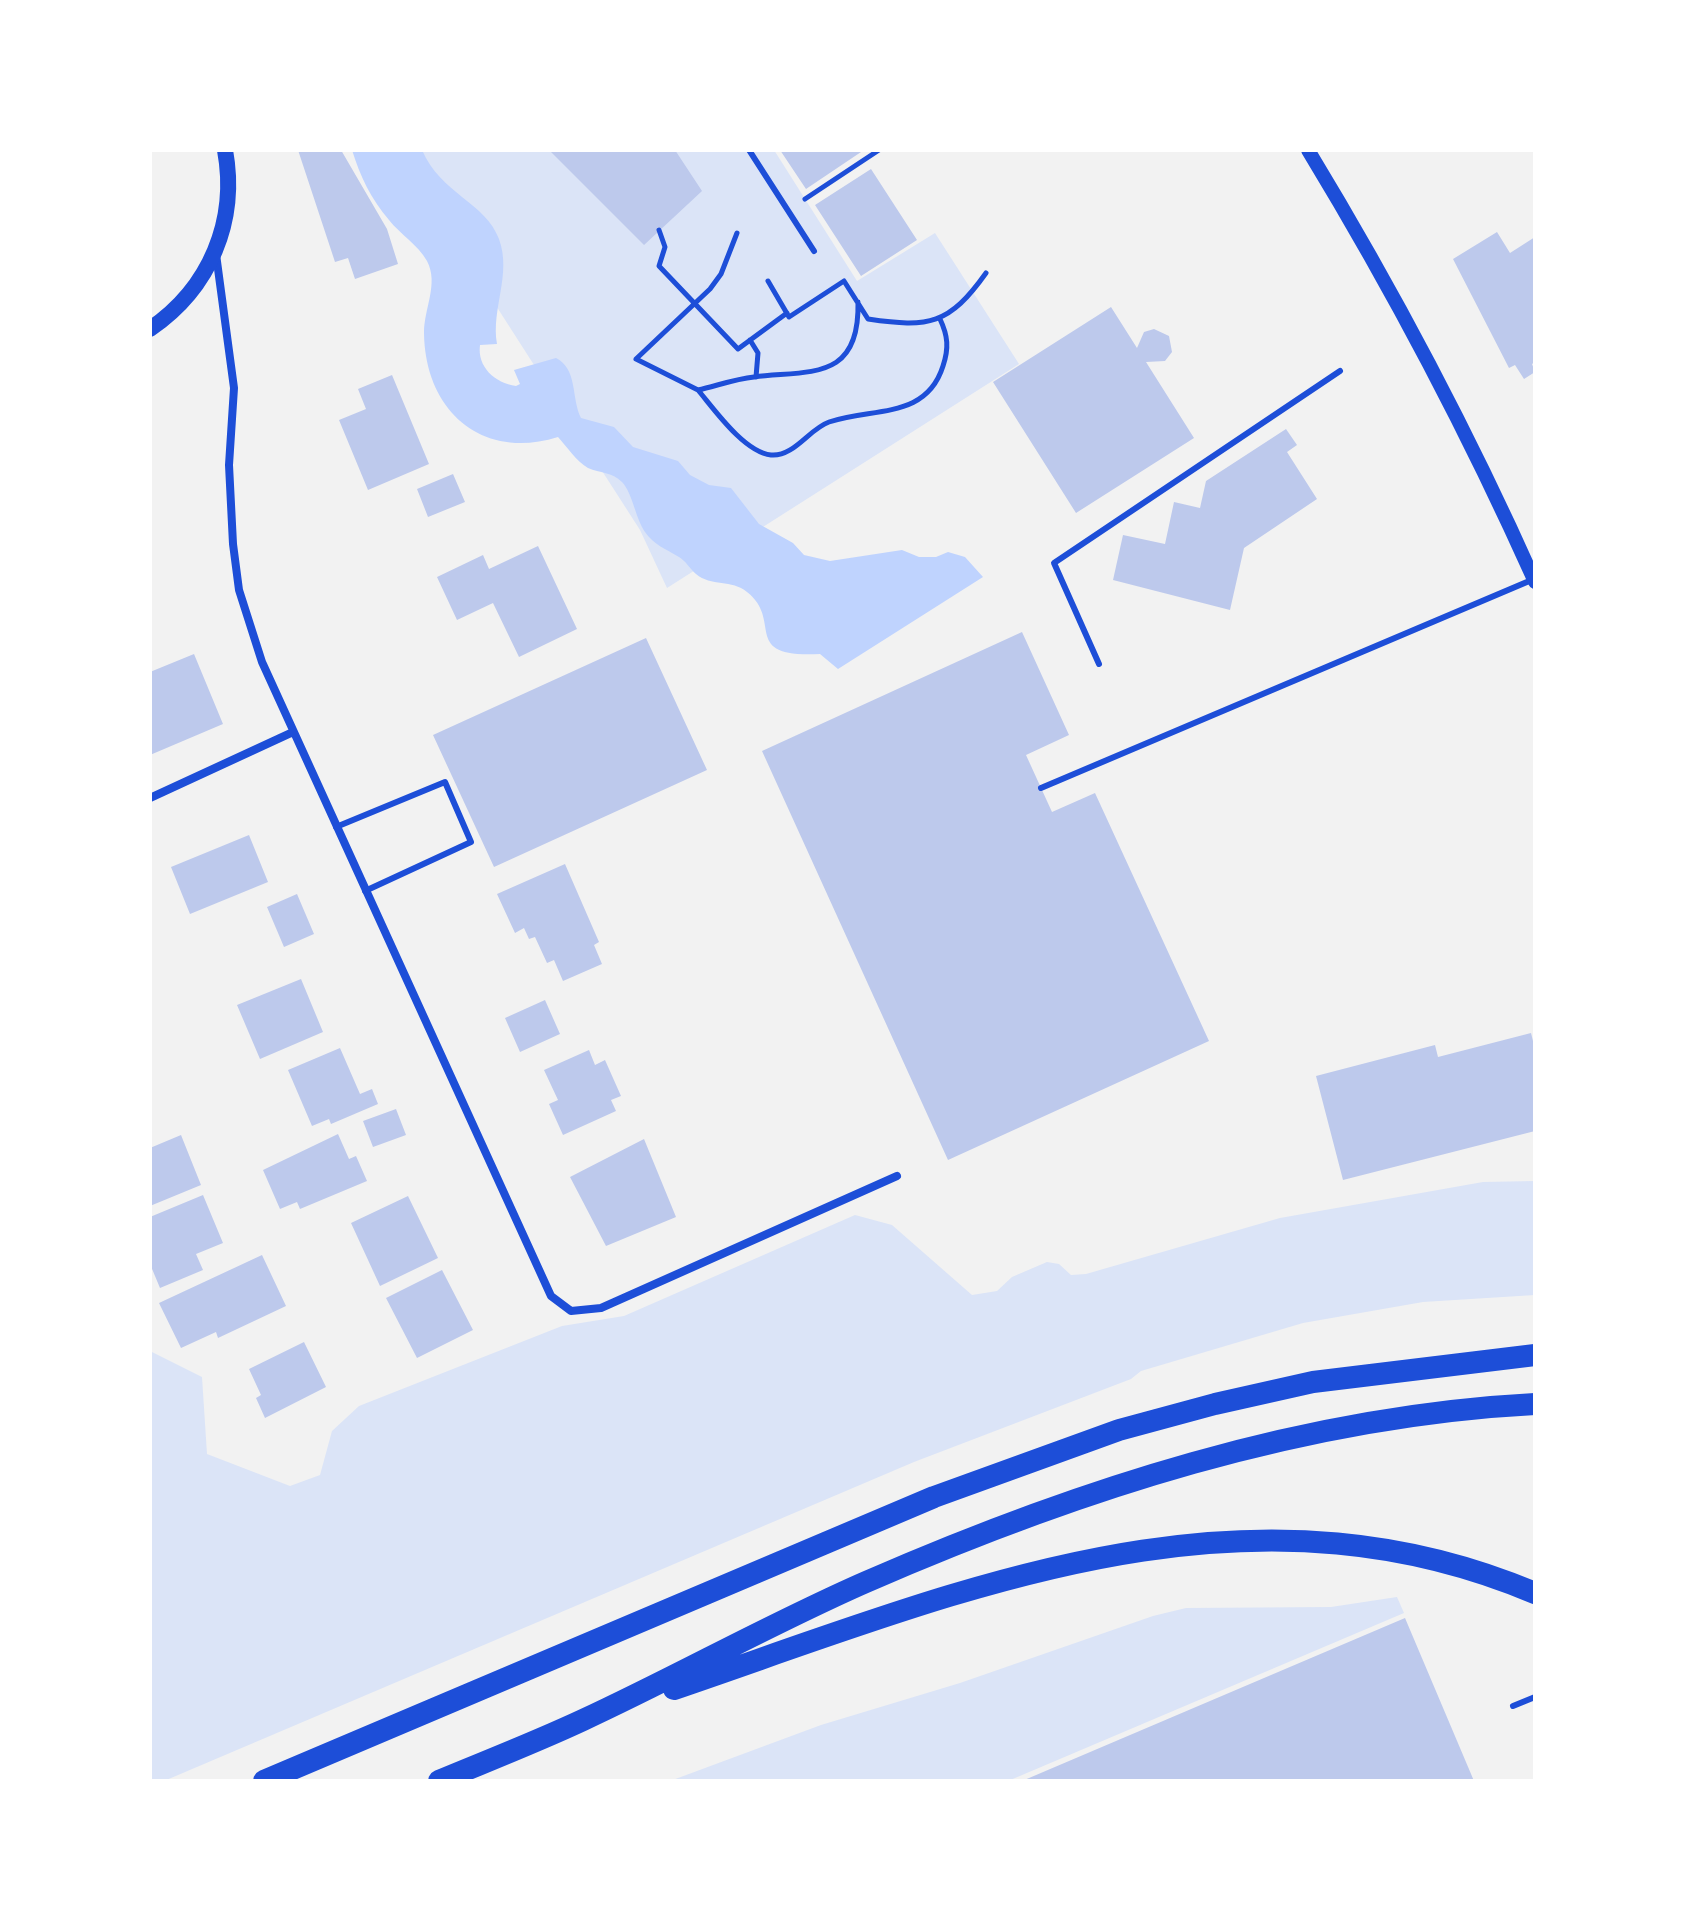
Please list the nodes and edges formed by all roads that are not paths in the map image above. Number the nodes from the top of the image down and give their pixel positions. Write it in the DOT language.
graph roads {
  1 [pos="225,150"];
  2 [pos="749,150"];
  3 [pos="1308,150"];
  4 [pos="814,251"];
  5 [pos="216,253"];
  6 [pos="150,329"];
  7 [pos="1340,371"];
  8 [pos="1534,580"];
  9 [pos="1099,664"];
  10 [pos="293,732"];
  11 [pos="1041,788"];
  12 [pos="150,798"];
  13 [pos="336,827"];
  14 [pos="365,891"];
  15 [pos="897,1176"];
  16 [pos="1535,1355"];
  17 [pos="1535,1404"];
  18 [pos="1535,1593"];
  19 [pos="1535,1697"];
  20 [pos="1513,1706"];
  21 [pos="582,1720"];
  22 [pos="264,1781"];
  23 [pos="439,1781"];
  1 -- 5 [label="main road"];
  2 -- 4 [label="lane"];
  3 -- 8 [label="street"];
  5 -- 6 [label="main road"];
  5 -- 10 [label="street"];
  7 -- 9 [label="lane"];
  8 -- 11 [label="lane"];
  10 -- 12 [label="street"];
  10 -- 13 [label="street"];
  13 -- 14 [label="street"];
  13 -- 14 [label="lane"];
  14 -- 15 [label="street"];
  16 -- 22 [label="highway"];
  17 -- 21 [label="highway"];
  18 -- 21 [label="highway"];
  19 -- 20 [label="lane"];
  21 -- 23 [label="highway"];
}
